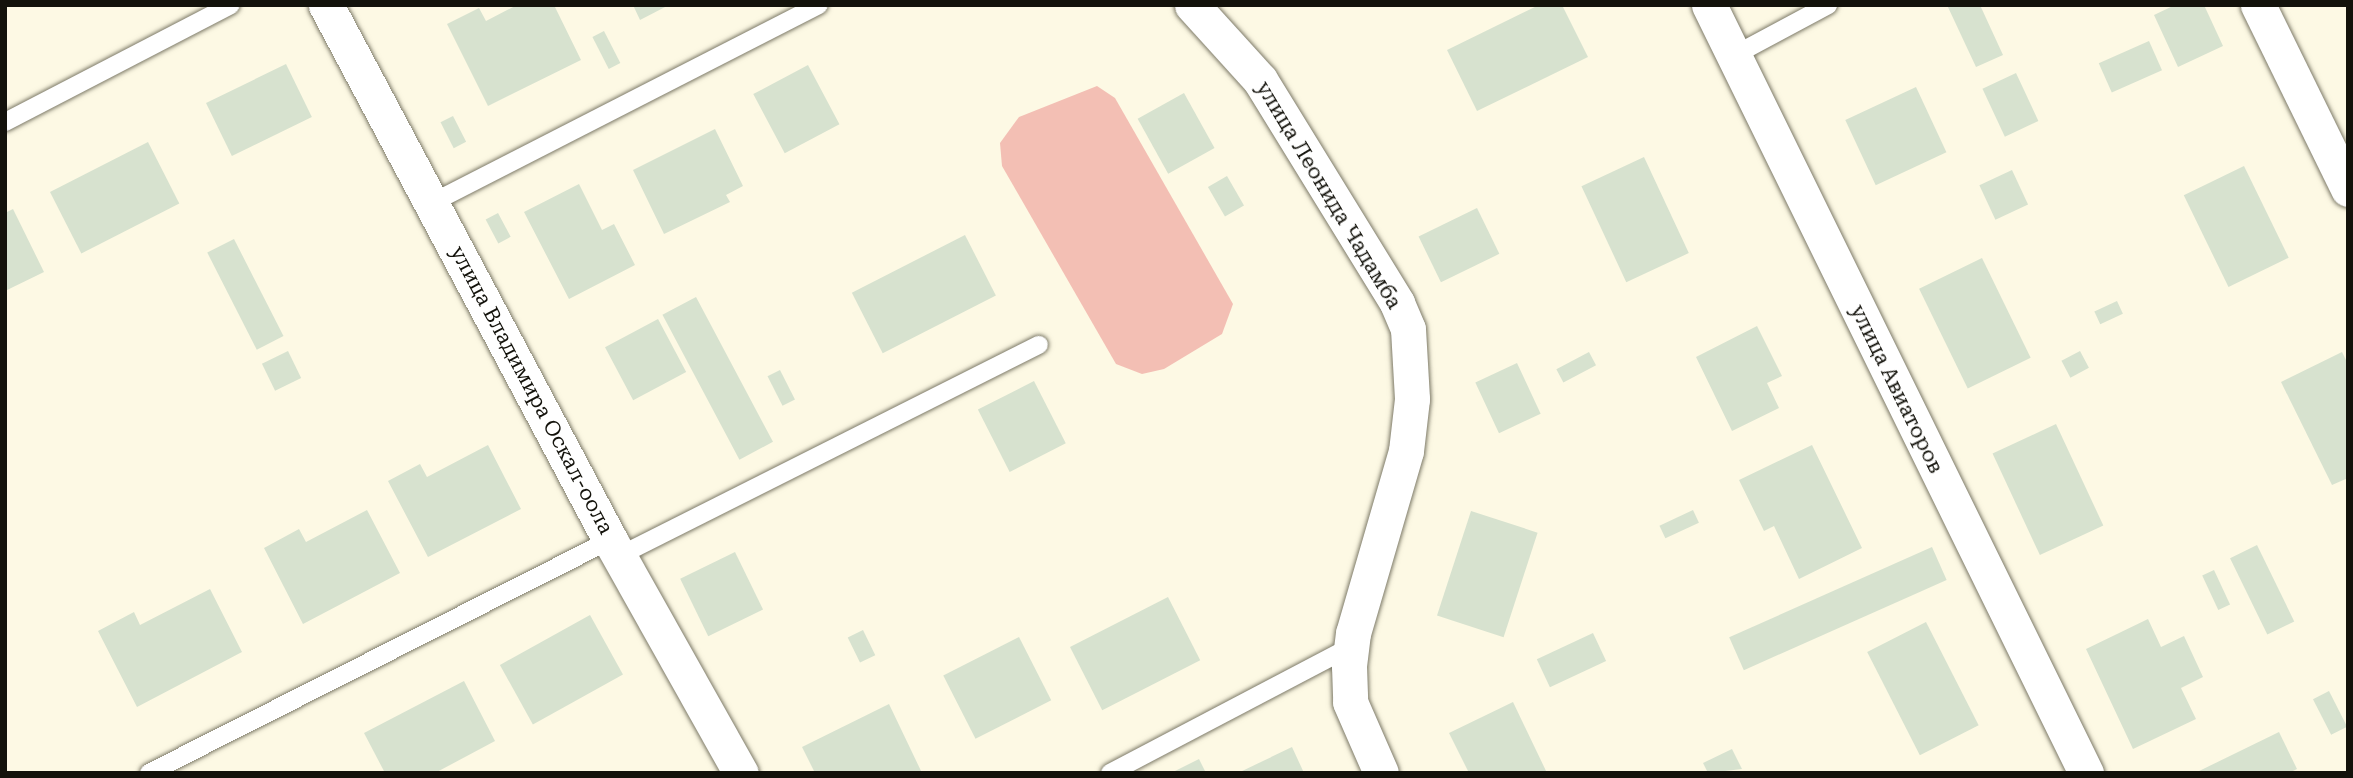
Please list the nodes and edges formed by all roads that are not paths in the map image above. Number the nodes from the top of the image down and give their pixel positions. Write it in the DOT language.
graph roads {
  1 [pos="230,5"];
  2 [pos="326,5"];
  3 [pos="819,5"];
  4 [pos="1192,5"];
  5 [pos="1709,5"];
  6 [pos="1828,5"];
  7 [pos="2258,5"];
  8 [pos="1733,56"];
  9 [pos="5,122"];
  10 [pos="2348,189"];
  11 [pos="434,202"];
  12 [pos="1039,345"];
  13 [pos="614,548"];
  14 [pos="1352,646"];
  15 [pos="149,773"];
  16 [pos="741,773"];
  17 [pos="1111,773"];
  18 [pos="1381,773"];
  19 [pos="2086,773"];
  1 -- 9 [label="lane"];
  2 -- 11 [label="street, улица Владимира Оскал-оола"];
  3 -- 11 [label="lane"];
  4 -- 14 [label="street, улица Леонида Чадамба"];
  5 -- 8 [label="street, улица Авиаторов"];
  6 -- 8 [label="lane"];
  7 -- 10 [label="street"];
  8 -- 19 [label="street, улица Авиаторов"];
  11 -- 13 [label="street, улица Владимира Оскал-оола"];
  12 -- 13 [label="lane"];
  13 -- 15 [label="lane"];
  13 -- 16 [label="street, улица Владимира Оскал-оола"];
  14 -- 17 [label="lane"];
  14 -- 18 [label="street, улица Леонида Чадамба"];
}
